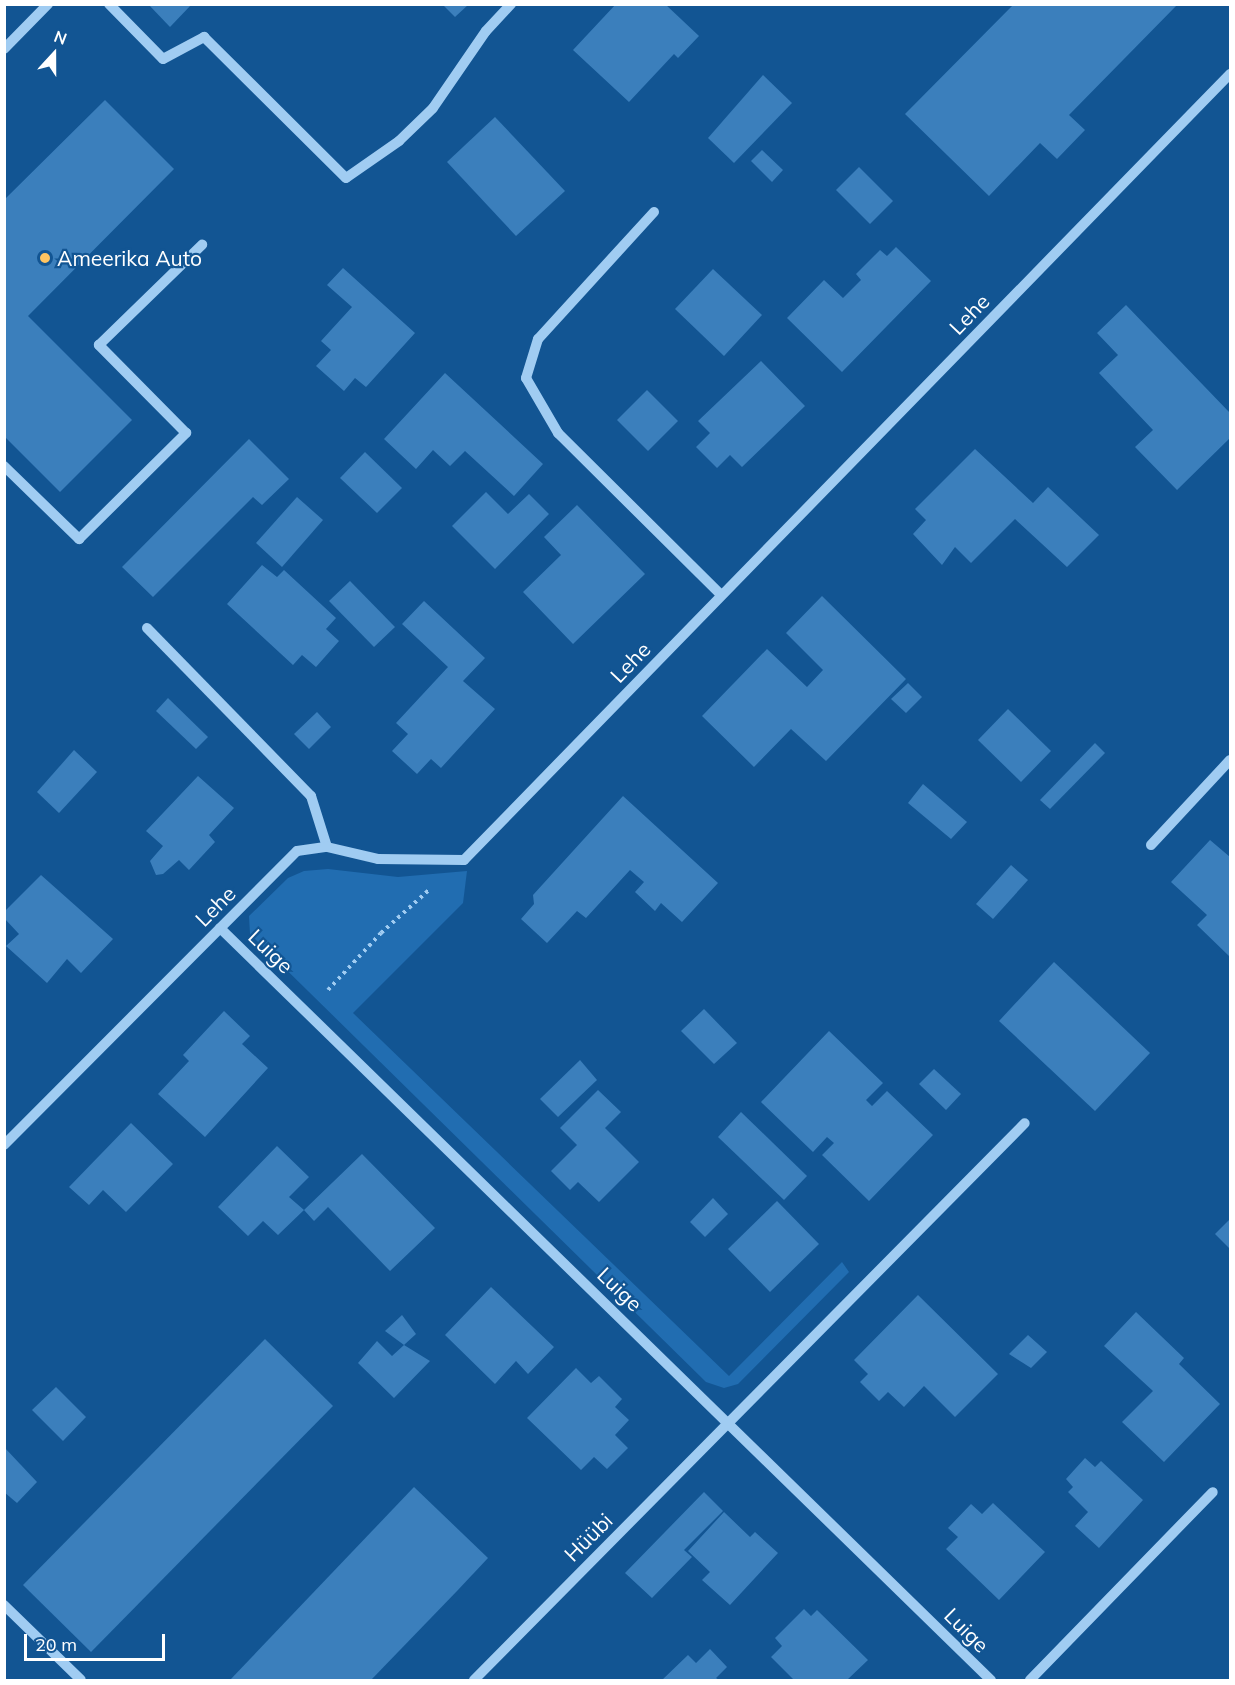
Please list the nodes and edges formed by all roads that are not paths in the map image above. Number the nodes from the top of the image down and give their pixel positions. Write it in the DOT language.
graph roads {
  1 [pos="48,4"];
  2 [pos="109,4"];
  3 [pos="511,4"];
  4 [pos="4,49"];
  5 [pos="1230,74"];
  6 [pos="654,212"];
  7 [pos="202,245"];
  8 [pos="4,466"];
  9 [pos="721,595"];
  10 [pos="147,628"];
  11 [pos="1230,760"];
  12 [pos="1151,845"];
  13 [pos="327,848"];
  14 [pos="220,928"];
  15 [pos="1025,1123"];
  16 [pos="4,1145"];
  17 [pos="729,1422"];
  18 [pos="1213,1492"];
  19 [pos="4,1605"];
  20 [pos="81,1680"];
  21 [pos="474,1680"];
  22 [pos="990,1680"];
  23 [pos="1030,1680"];
  1 -- 4 [label="street"];
  2 -- 3 [label="street"];
  5 -- 9 [label="street, Lehe"];
  6 -- 9 [label="street"];
  7 -- 8 [label="street"];
  9 -- 13 [label="street, Lehe"];
  10 -- 13 [label="street"];
  11 -- 12 [label="street"];
  13 -- 14 [label="street, Lehe"];
  14 -- 16 [label="street, Lehe"];
  14 -- 17 [label="street, Luige"];
  15 -- 17 [label="street, Hüübi"];
  17 -- 21 [label="street, Hüübi"];
  17 -- 22 [label="street, Luige"];
  18 -- 23 [label="street"];
  19 -- 20 [label="street"];
}
